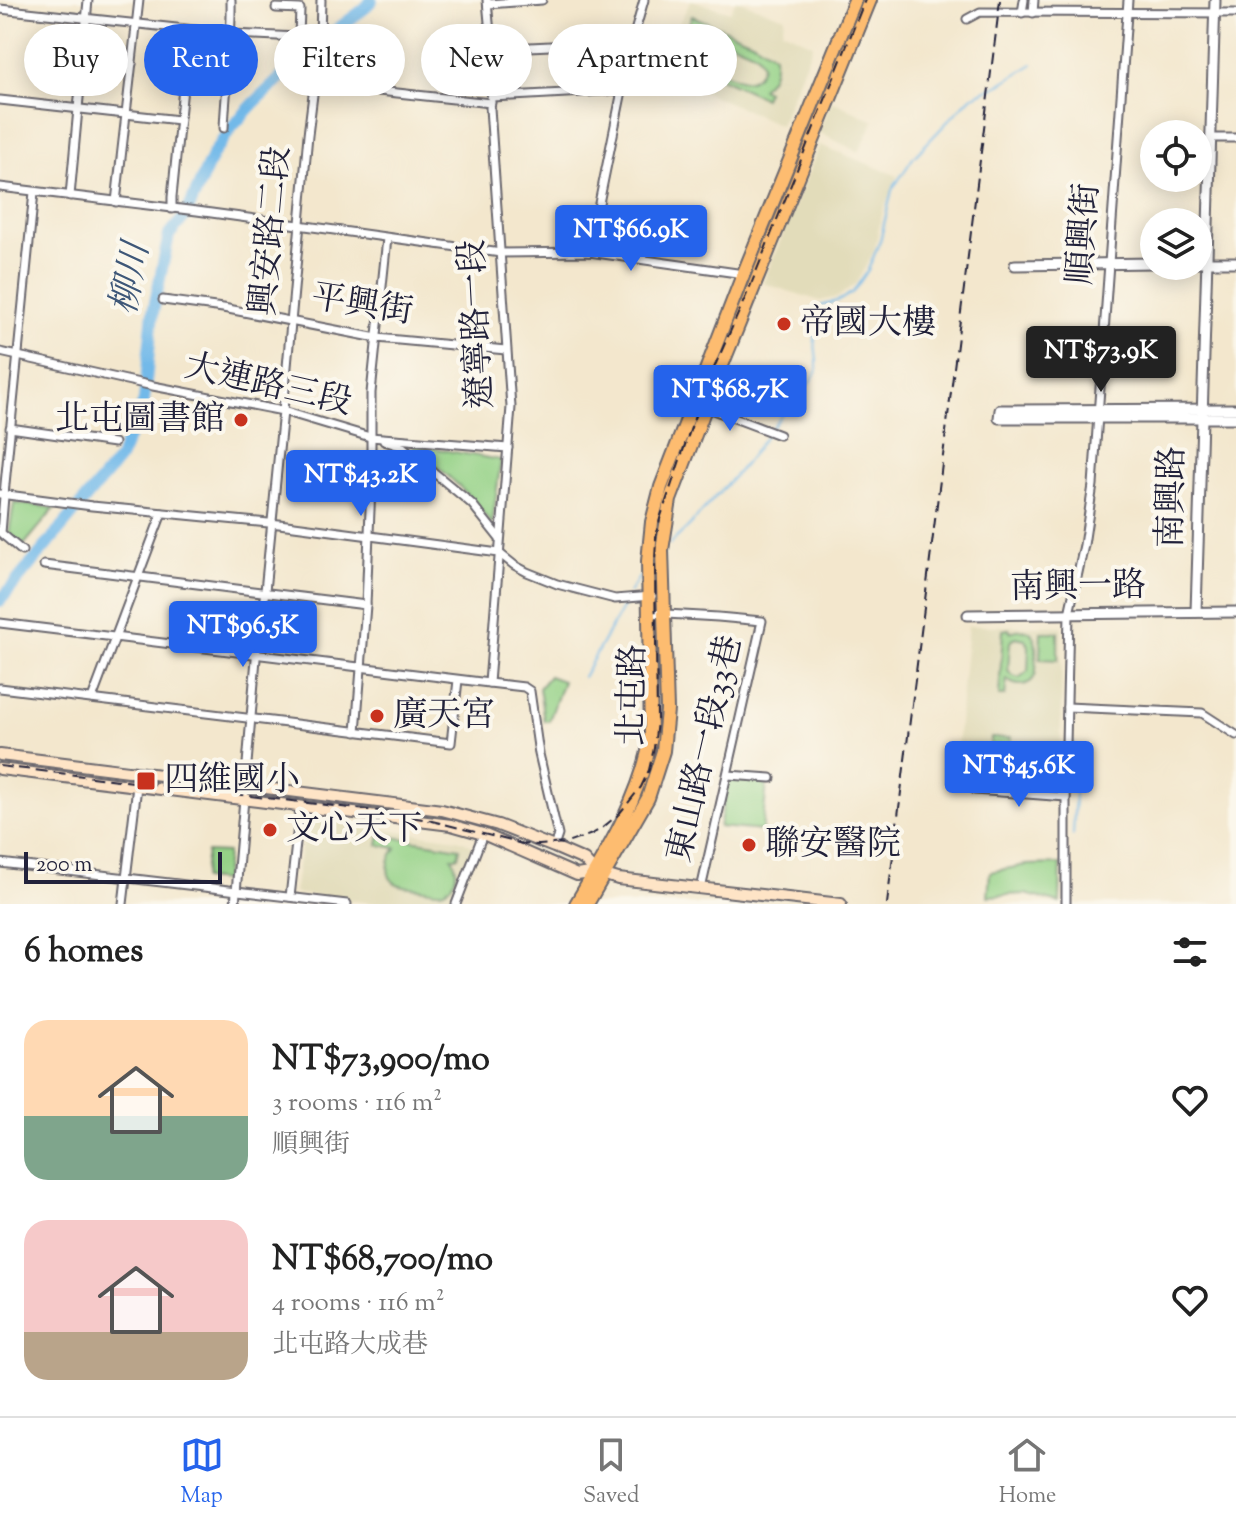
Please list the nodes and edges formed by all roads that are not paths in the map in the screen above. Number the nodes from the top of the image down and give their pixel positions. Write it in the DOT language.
graph roads {
  1 [pos="88,0"];
  2 [pos="139,0"];
  3 [pos="231,0"];
  4 [pos="321,0"];
  5 [pos="542,0"];
  6 [pos="644,0"];
  7 [pos="855,0"];
  8 [pos="870,0"];
  9 [pos="1024,0"];
  10 [pos="1034,0"];
  11 [pos="1128,0"];
  12 [pos="1215,0"];
  13 [pos="487,2"];
  14 [pos="276,8"];
  15 [pos="0,9"];
  16 [pos="1022,13"];
  17 [pos="1033,13"];
  18 [pos="1127,13"];
  19 [pos="1215,13"];
  20 [pos="1236,13"];
  21 [pos="87,19"];
  22 [pos="967,19"];
  23 [pos="86,24"];
  24 [pos="232,24"];
  25 [pos="299,24"];
  26 [pos="320,24"];
  27 [pos="489,24"];
  28 [pos="637,24"];
  29 [pos="137,25"];
  30 [pos="144,26"];
  31 [pos="128,63"];
  32 [pos="132,64"];
  33 [pos="405,92"];
  34 [pos="78,96"];
  35 [pos="182,96"];
  36 [pos="226,96"];
  37 [pos="312,96"];
  38 [pos="491,96"];
  39 [pos="548,96"];
  40 [pos="620,96"];
  41 [pos="0,100"];
  42 [pos="491,100"];
  43 [pos="77,109"];
  44 [pos="126,113"];
  45 [pos="179,120"];
  46 [pos="1212,120"];
  47 [pos="224,128"];
  48 [pos="1212,138"];
  49 [pos="1236,138"];
  50 [pos="0,187"];
  51 [pos="34,192"];
  52 [pos="70,196"];
  53 [pos="116,202"];
  54 [pos="175,210"];
  55 [pos="300,225"];
  56 [pos="387,238"];
  57 [pos="589,252"];
  58 [pos="501,253"];
  59 [pos="1212,262"];
  60 [pos="1236,262"];
  61 [pos="1109,263"];
  62 [pos="1140,263"];
  63 [pos="1015,265"];
  64 [pos="759,273"];
  65 [pos="744,274"];
  66 [pos="1203,280"];
  67 [pos="163,300"];
  68 [pos="289,321"];
  69 [pos="377,338"];
  70 [pos="506,350"];
  71 [pos="0,352"];
  72 [pos="18,356"];
  73 [pos="705,407"];
  74 [pos="1236,409"];
  75 [pos="283,411"];
  76 [pos="1201,413"];
  77 [pos="1097,414"];
  78 [pos="1236,418"];
  79 [pos="10,428"];
  80 [pos="777,434"];
  81 [pos="370,437"];
  82 [pos="114,443"];
  83 [pos="508,448"];
  84 [pos="2,494"];
  85 [pos="162,513"];
  86 [pos="272,523"];
  87 [pos="369,535"];
  88 [pos="499,538"];
  89 [pos="22,551"];
  90 [pos="499,553"];
  91 [pos="44,565"];
  92 [pos="137,577"];
  93 [pos="265,591"];
  94 [pos="649,596"];
  95 [pos="663,596"];
  96 [pos="366,605"];
  97 [pos="1196,612"];
  98 [pos="1236,612"];
  99 [pos="649,613"];
  100 [pos="663,613"];
  101 [pos="1069,614"];
  102 [pos="968,615"];
  103 [pos="0,623"];
  104 [pos="115,638"];
  105 [pos="256,655"];
  106 [pos="360,667"];
  107 [pos="458,680"];
  108 [pos="489,683"];
  109 [pos="0,688"];
  110 [pos="92,699"];
  111 [pos="1067,707"];
  112 [pos="252,718"];
  113 [pos="356,732"];
  114 [pos="1235,735"];
  115 [pos="0,755"];
  116 [pos="0,769"];
  117 [pos="728,775"];
  118 [pos="771,778"];
  119 [pos="137,786"];
  120 [pos="247,786"];
  121 [pos="974,790"];
  122 [pos="1066,797"];
  123 [pos="245,800"];
  124 [pos="300,807"];
  125 [pos="483,834"];
  126 [pos="554,847"];
  127 [pos="0,863"];
  128 [pos="600,874"];
  129 [pos="126,878"];
  130 [pos="701,889"];
  131 [pos="237,891"];
  132 [pos="290,897"];
  133 [pos="123,904"];
  134 [pos="235,904"];
  135 [pos="347,904"];
  136 [pos="456,904"];
  137 [pos="576,904"];
  138 [pos="587,904"];
  139 [pos="841,904"];
  140 [pos="1066,904"];
  1 -- 21 [label="street"];
  2 -- 29 [label="street"];
  3 -- 24 [label="street"];
  4 -- 26 [label="street"];
  5 -- 13 [label="street"];
  6 -- 28 [label="street"];
  7 -- 65 [label="main road, 北屯路"];
  8 -- 64 [label="main road"];
  9 -- 16 [label="street"];
  10 -- 17 [label="street"];
  11 -- 18 [label="street, 順興街"];
  12 -- 19 [label="street, 南興路"];
  13 -- 27 [label="street, 遼寧路一段"];
  14 -- 25 [label="street"];
  15 -- 21 [label="street"];
  16 -- 17 [label="street"];
  16 -- 22 [label="street"];
  17 -- 18 [label="street"];
  18 -- 19 [label="street"];
  18 -- 61 [label="street, 順興街"];
  19 -- 20 [label="street"];
  19 -- 46 [label="street, 南興路"];
  21 -- 23 [label="street"];
  21 -- 29 [label="street"];
  29 -- 30 [label="street"];
  29 -- 32 [label="street"];
  31 -- 32 [label="street"];
  32 -- 44 [label="street"];
  33 -- 42 [label="street"];
  34 -- 43 [label="street"];
  35 -- 45 [label="street"];
  36 -- 47 [label="street"];
  37 -- 55 [label="street, 興安路二段"];
  38 -- 42 [label="street, 遼寧路一段"];
  39 -- 42 [label="street"];
  40 -- 57 [label="street"];
  41 -- 43 [label="street"];
  42 -- 58 [label="street, 遼寧路一段"];
  43 -- 44 [label="street"];
  43 -- 52 [label="street"];
  44 -- 45 [label="street"];
  44 -- 53 [label="street"];
  45 -- 54 [label="street"];
  48 -- 49 [label="street"];
  50 -- 51 [label="street"];
  51 -- 52 [label="street"];
  51 -- 72 [label="street"];
  52 -- 53 [label="street"];
  53 -- 54 [label="street"];
  54 -- 55 [label="street"];
  55 -- 56 [label="street"];
  55 -- 68 [label="street, 興安路二段"];
  56 -- 58 [label="street"];
  56 -- 69 [label="street"];
  57 -- 58 [label="street"];
  57 -- 65 [label="street"];
  58 -- 70 [label="street, 遼寧路一段"];
  59 -- 60 [label="street"];
  61 -- 62 [label="street"];
  61 -- 63 [label="street"];
  61 -- 77 [label="street, 順興街"];
  64 -- 65 [label="street"];
  64 -- 73 [label="main road"];
  65 -- 94 [label="main road, 北屯路"];
  66 -- 76 [label="street, 南興路"];
  67 -- 68 [label="street, 平興街"];
  68 -- 69 [label="street, 平興街"];
  68 -- 75 [label="street, 興安路二段"];
  69 -- 70 [label="street, 平興街"];
  69 -- 81 [label="street"];
  70 -- 83 [label="street, 遼寧路一段"];
  71 -- 72 [label="street, 大連路三段"];
  72 -- 75 [label="street, 大連路三段"];
  72 -- 79 [label="street"];
  73 -- 80 [label="street"];
  73 -- 95 [label="main road, 北屯路"];
  74 -- 76 [label="street"];
  75 -- 81 [label="street, 大連路三段"];
  75 -- 86 [label="street, 興安路二段"];
  76 -- 77 [label="street"];
  76 -- 78 [label="street"];
  76 -- 97 [label="street, 南興路"];
  77 -- 77 [label="street"];
  77 -- 101 [label="street, 順興街"];
  79 -- 82 [label="street"];
  79 -- 84 [label="street"];
  81 -- 83 [label="street, 大連路三段"];
  81 -- 87 [label="street"];
  81 -- 88 [label="street, 大連路三段"];
  83 -- 88 [label="street, 遼寧路一段"];
  84 -- 85 [label="street"];
  84 -- 89 [label="street"];
  85 -- 86 [label="street"];
  85 -- 92 [label="street"];
  86 -- 87 [label="street"];
  86 -- 93 [label="street, 興安路二段"];
  87 -- 90 [label="street"];
  87 -- 96 [label="street"];
  88 -- 90 [label="street, 遼寧路一段"];
  90 -- 94 [label="street"];
  90 -- 108 [label="street, 遼寧路一段"];
  91 -- 92 [label="street"];
  92 -- 93 [label="street"];
  92 -- 104 [label="street"];
  93 -- 96 [label="street"];
  93 -- 105 [label="street, 興安路二段"];
  94 -- 95 [label="street"];
  94 -- 99 [label="main road, 北屯路"];
  95 -- 100 [label="main road, 北屯路"];
  96 -- 106 [label="street"];
  97 -- 98 [label="street, 南興一路"];
  97 -- 101 [label="street, 南興一路"];
  99 -- 100 [label="street"];
  99 -- 128 [label="main road, 北屯路"];
  100 -- 117 [label="street, 東山路一段33巷"];
  100 -- 128 [label="main road, 北屯路"];
  101 -- 102 [label="street, 南興一路"];
  101 -- 111 [label="street, 順興街"];
  103 -- 104 [label="street"];
  104 -- 105 [label="street"];
  104 -- 110 [label="street"];
  105 -- 106 [label="street"];
  105 -- 112 [label="street, 興安路二段"];
  106 -- 107 [label="street"];
  106 -- 113 [label="street"];
  107 -- 108 [label="street"];
  107 -- 113 [label="street"];
  108 -- 126 [label="street"];
  109 -- 110 [label="street"];
  110 -- 112 [label="street"];
  111 -- 114 [label="street"];
  111 -- 122 [label="street, 順興街"];
  112 -- 113 [label="street"];
  112 -- 120 [label="street, 興安路二段"];
  115 -- 120 [label="main road"];
  116 -- 119 [label="main road"];
  117 -- 118 [label="street"];
  117 -- 130 [label="street, 東山路一段33巷"];
  119 -- 123 [label="main road"];
  119 -- 129 [label="street"];
  120 -- 123 [label="street, 興安路二段"];
  120 -- 126 [label="main road"];
  121 -- 122 [label="street"];
  122 -- 140 [label="street, 順興街"];
  123 -- 124 [label="main road"];
  123 -- 131 [label="street, 興安路二段"];
  124 -- 125 [label="main road"];
  124 -- 132 [label="street"];
  125 -- 128 [label="main road"];
  125 -- 136 [label="street"];
  126 -- 128 [label="main road"];
  127 -- 129 [label="street"];
  128 -- 130 [label="main road"];
  128 -- 137 [label="main road, 北屯路"];
  128 -- 138 [label="main road, 北屯路"];
  129 -- 131 [label="street"];
  129 -- 133 [label="street"];
  130 -- 139 [label="main road"];
  131 -- 132 [label="street"];
  131 -- 134 [label="street, 興安路二段"];
  132 -- 135 [label="street"];
}
